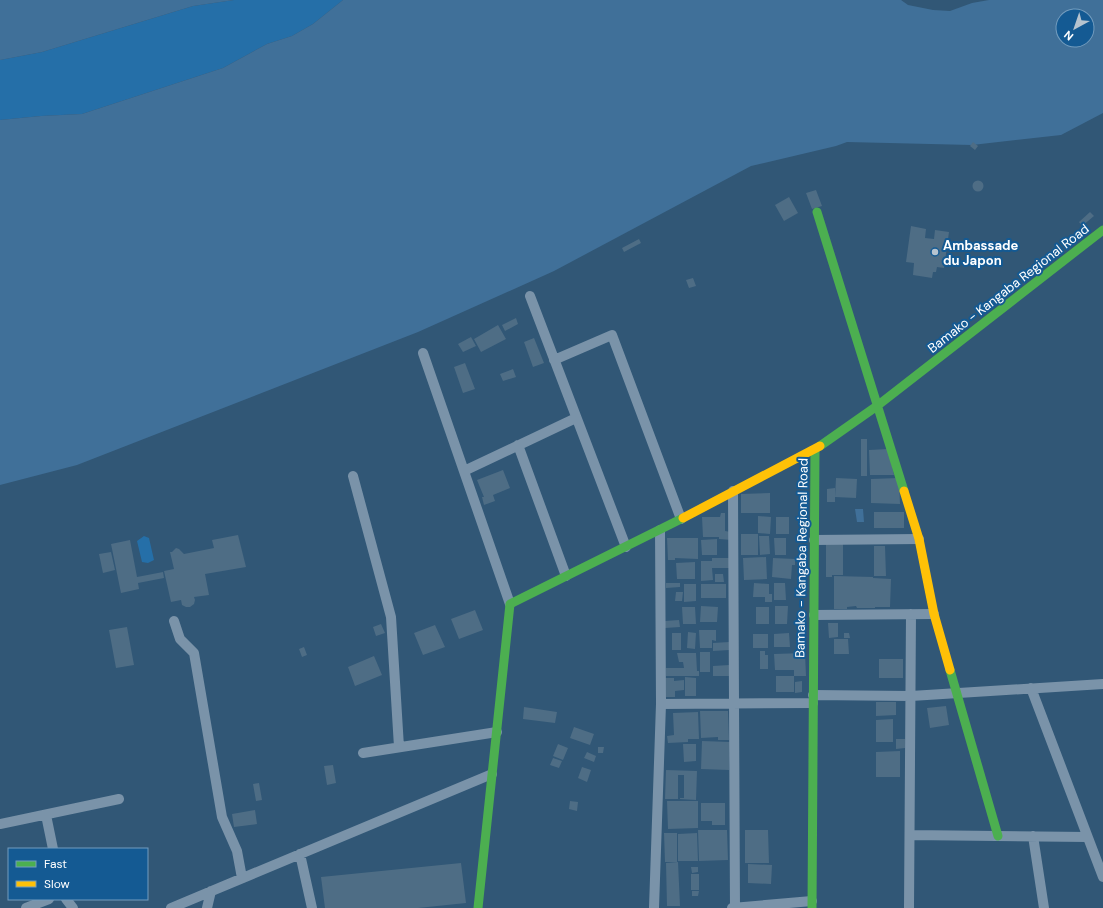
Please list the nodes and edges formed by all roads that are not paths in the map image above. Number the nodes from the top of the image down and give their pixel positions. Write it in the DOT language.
graph roads {
  1 [pos="817,212"];
  2 [pos="1103,230"];
  3 [pos="530,296"];
  4 [pos="423,353"];
  5 [pos="554,360"];
  6 [pos="877,406"];
  7 [pos="576,418"];
  8 [pos="518,445"];
  9 [pos="815,450"];
  10 [pos="464,471"];
  11 [pos="353,476"];
  12 [pos="733,491"];
  13 [pos="681,519"];
  14 [pos="660,530"];
  15 [pos="919,539"];
  16 [pos="814,540"];
  17 [pos="626,547"];
  18 [pos="566,576"];
  19 [pos="510,604"];
  20 [pos="912,614"];
  21 [pos="934,614"];
  22 [pos="814,615"];
  23 [pos="174,621"];
  24 [pos="1103,684"];
  25 [pos="1031,688"];
  26 [pos="957,693"];
  27 [pos="911,696"];
  28 [pos="813,699"];
  29 [pos="661,704"];
  30 [pos="734,704"];
  31 [pos="497,732"];
  32 [pos="399,747"];
  33 [pos="363,753"];
  34 [pos="492,774"];
  35 [pos="119,799"];
  36 [pos="46,815"];
  37 [pos="0,824"];
  38 [pos="910,835"];
  39 [pos="998,836"];
  40 [pos="1032,836"];
  41 [pos="1087,837"];
  42 [pos="53,848"];
  43 [pos="300,854"];
  44 [pos="1103,877"];
  45 [pos="242,878"];
  46 [pos="211,891"];
  47 [pos="46,900"];
  48 [pos="67,900"];
  49 [pos="812,905"];
  50 [pos="26,908"];
  51 [pos="73,908"];
  52 [pos="171,908"];
  53 [pos="207,908"];
  54 [pos="312,908"];
  55 [pos="478,908"];
  56 [pos="654,908"];
  57 [pos="733,908"];
  58 [pos="909,908"];
  59 [pos="1044,908"];
  1 -- 6 [label="street"];
  2 -- 6 [label="street, Bamako - Kangaba Regional Road"];
  3 -- 5 [label="street"];
  4 -- 10 [label="street"];
  5 -- 7 [label="street"];
  5 -- 13 [label="street"];
  6 -- 9 [label="street, Bamako - Kangaba Regional Road"];
  6 -- 15 [label="street"];
  7 -- 8 [label="street"];
  7 -- 17 [label="street"];
  8 -- 10 [label="street"];
  8 -- 18 [label="street"];
  9 -- 12 [label="street"];
  9 -- 16 [label="street, Bamako - Kangaba Regional Road"];
  10 -- 19 [label="street"];
  11 -- 32 [label="street"];
  12 -- 13 [label="street"];
  12 -- 30 [label="street"];
  13 -- 14 [label="street"];
  14 -- 17 [label="street"];
  14 -- 29 [label="street"];
  15 -- 16 [label="street"];
  15 -- 21 [label="street"];
  16 -- 22 [label="street, Bamako - Kangaba Regional Road"];
  17 -- 18 [label="street"];
  18 -- 19 [label="street"];
  19 -- 31 [label="street"];
  20 -- 21 [label="street"];
  20 -- 22 [label="street"];
  20 -- 27 [label="street"];
  21 -- 26 [label="street"];
  22 -- 28 [label="street, Bamako - Kangaba Regional Road"];
  23 -- 45 [label="street"];
  24 -- 25 [label="street"];
  25 -- 26 [label="street"];
  25 -- 41 [label="street"];
  26 -- 27 [label="street"];
  26 -- 39 [label="street"];
  27 -- 28 [label="street"];
  27 -- 38 [label="street"];
  28 -- 30 [label="street"];
  28 -- 49 [label="street, Bamako - Kangaba Regional Road"];
  29 -- 30 [label="street"];
  29 -- 56 [label="street"];
  30 -- 57 [label="street"];
  31 -- 32 [label="street"];
  31 -- 34 [label="street"];
  32 -- 33 [label="street"];
  34 -- 43 [label="street"];
  34 -- 55 [label="street"];
  35 -- 36 [label="street"];
  36 -- 37 [label="street"];
  36 -- 42 [label="street"];
  38 -- 39 [label="street"];
  38 -- 58 [label="street"];
  39 -- 40 [label="street"];
  40 -- 41 [label="street"];
  40 -- 59 [label="street"];
  41 -- 44 [label="street"];
  43 -- 45 [label="street"];
  43 -- 54 [label="street"];
  45 -- 46 [label="street"];
  46 -- 52 [label="street"];
  46 -- 53 [label="street"];
  47 -- 50 [label="street"];
  48 -- 51 [label="street"];
  49 -- 57 [label="street"];
}
